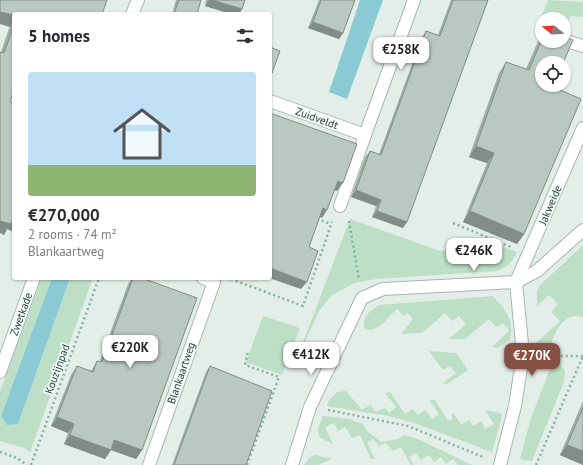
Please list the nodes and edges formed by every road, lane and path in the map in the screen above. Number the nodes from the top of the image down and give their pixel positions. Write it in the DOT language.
graph roads {
  1 [pos="138,0"];
  2 [pos="414,0"];
  3 [pos="133,12"];
  4 [pos="571,43"];
  5 [pos="583,46"];
  6 [pos="272,102"];
  7 [pos="583,128"];
  8 [pos="365,135"];
  9 [pos="340,206"];
  10 [pos="311,217"];
  11 [pos="453,222"];
  12 [pos="332,224"];
  13 [pos="583,230"];
  14 [pos="528,255"];
  15 [pos="33,280"];
  16 [pos="98,280"];
  17 [pos="208,280"];
  18 [pos="234,280"];
  19 [pos="516,282"];
  20 [pos="362,298"];
  21 [pos="248,352"];
  22 [pos="523,355"];
  23 [pos="583,356"];
  24 [pos="0,372"];
  25 [pos="310,407"];
  26 [pos="0,452"];
  27 [pos="27,465"];
  28 [pos="31,465"];
  29 [pos="149,465"];
  30 [pos="247,465"];
  31 [pos="292,465"];
  32 [pos="501,465"];
  33 [pos="536,465"];
  1 -- 3 [label="street"];
  2 -- 8 [label="street"];
  4 -- 5 [label="street"];
  6 -- 8 [label="street, Zuidveldt"];
  7 -- 14 [label="street, Jakweide"];
  8 -- 9 [label="street"];
  9 -- 12 [label="path"];
  9 -- 20 [label="path"];
  10 -- 12 [label="path"];
  11 -- 14 [label="path"];
  12 -- 18 [label="path"];
  13 -- 19 [label="street"];
  14 -- 19 [label="street, Jakweide"];
  15 -- 24 [label="street, Zwetkade"];
  16 -- 28 [label="path, Kouzijnpad"];
  17 -- 29 [label="street, Blankaartweg"];
  19 -- 20 [label="street"];
  19 -- 22 [label="street"];
  20 -- 25 [label="street"];
  21 -- 30 [label="path"];
  22 -- 23 [label="path"];
  22 -- 32 [label="street"];
  23 -- 33 [label="path"];
  25 -- 31 [label="street"];
  25 -- 32 [label="path"];
  26 -- 27 [label="path"];
}
